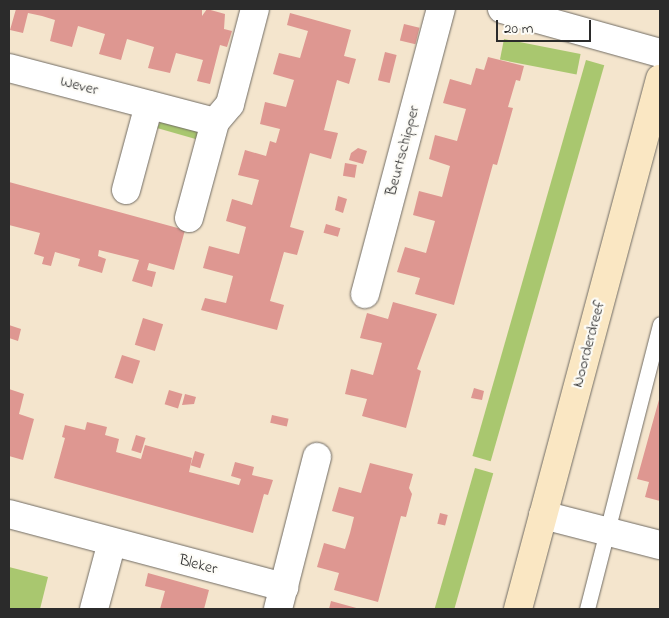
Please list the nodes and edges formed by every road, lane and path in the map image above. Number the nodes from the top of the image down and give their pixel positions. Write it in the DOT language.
graph roads {
  1 [pos="255,9"];
  2 [pos="441,9"];
  3 [pos="502,9"];
  4 [pos="660,53"];
  5 [pos="9,68"];
  6 [pos="660,80"];
  7 [pos="150,105"];
  8 [pos="215,122"];
  9 [pos="126,190"];
  10 [pos="189,218"];
  11 [pos="364,294"];
  12 [pos="660,324"];
  13 [pos="318,457"];
  14 [pos="9,514"];
  15 [pos="543,516"];
  16 [pos="606,531"];
  17 [pos="112,542"];
  18 [pos="660,545"];
  19 [pos="281,598"];
  20 [pos="94,609"];
  21 [pos="518,609"];
  22 [pos="587,609"];
  1 -- 8 [label="street"];
  2 -- 11 [label="street, Beurtschipper"];
  3 -- 4 [label="street"];
  5 -- 7 [label="street, Wever"];
  6 -- 15 [label="street, Noorderdreef"];
  7 -- 8 [label="street, Wever"];
  7 -- 9 [label="street"];
  8 -- 10 [label="street"];
  12 -- 16 [label="lane"];
  13 -- 19 [label="street, Bleker"];
  14 -- 17 [label="street, Bleker"];
  15 -- 16 [label="street"];
  15 -- 21 [label="street, Noorderdreef"];
  16 -- 18 [label="street"];
  16 -- 22 [label="lane"];
  17 -- 19 [label="street, Bleker"];
  17 -- 20 [label="street"];
}
